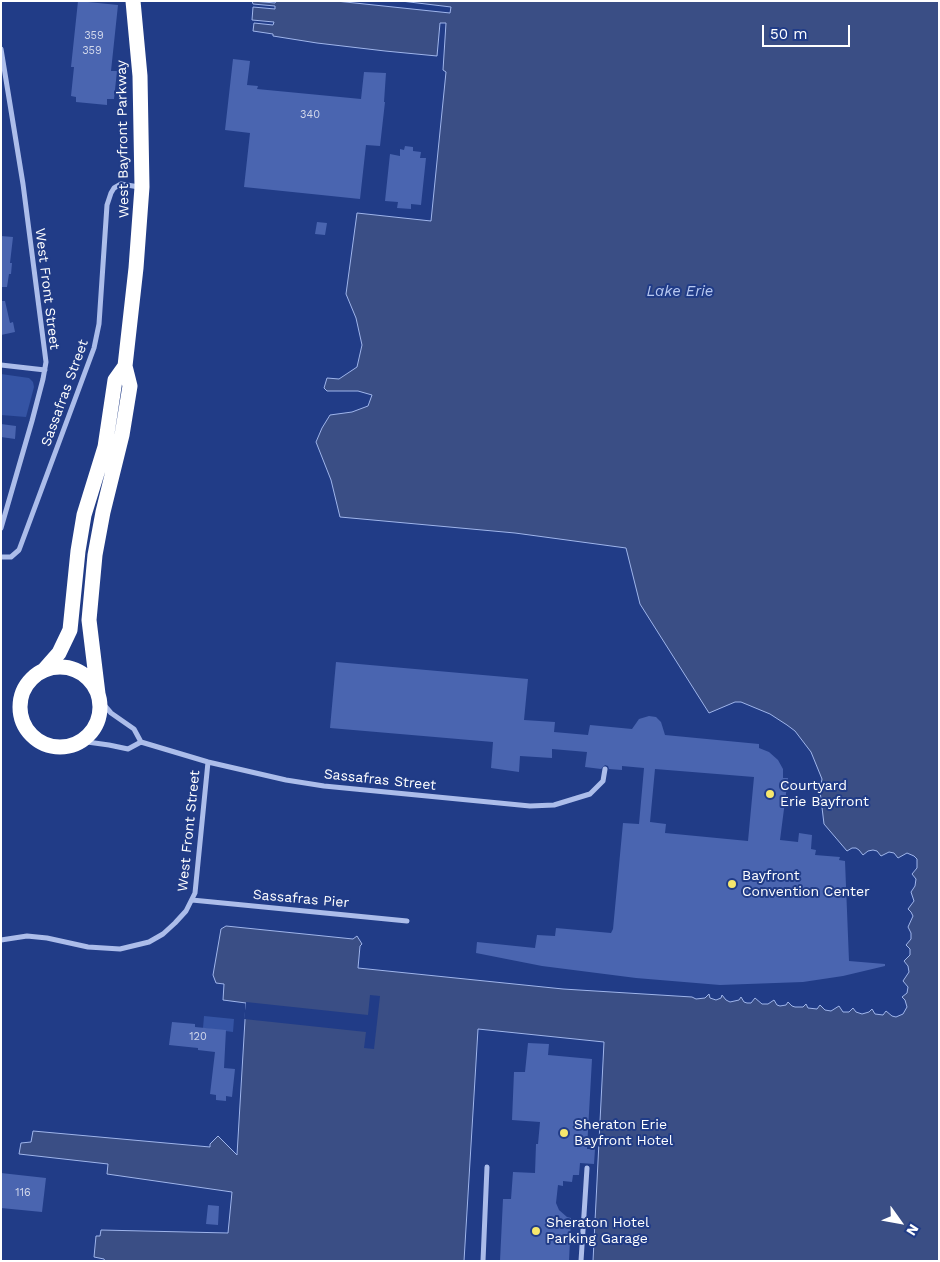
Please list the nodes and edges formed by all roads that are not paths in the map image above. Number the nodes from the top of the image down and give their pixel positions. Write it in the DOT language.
graph roads {
  1 [pos="133,1"];
  2 [pos="1,49"];
  3 [pos="142,188"];
  4 [pos="1,365"];
  5 [pos="125,366"];
  6 [pos="45,370"];
  7 [pos="1,528"];
  8 [pos="1,557"];
  9 [pos="44,670"];
  10 [pos="98,696"];
  11 [pos="80,741"];
  12 [pos="141,742"];
  13 [pos="208,762"];
  14 [pos="605,769"];
  15 [pos="192,900"];
  16 [pos="407,921"];
  17 [pos="1,940"];
  18 [pos="487,1167"];
  19 [pos="586,1168"];
  20 [pos="483,1261"];
  21 [pos="581,1261"];
  1 -- 3 [label="highway, West Bayfront Parkway"];
  2 -- 6 [label="street, West Front Street"];
  3 -- 5 [label="highway, West Bayfront Parkway"];
  3 -- 8 [label="street, Sassafras Street"];
  4 -- 6 [label="street"];
  5 -- 9 [label="highway, West Bayfront Parkway"];
  5 -- 10 [label="highway, West Bayfront Parkway"];
  6 -- 7 [label="street, West Front Street"];
  9 -- 10 [label="highway"];
  9 -- 11 [label="highway"];
  10 -- 11 [label="highway"];
  10 -- 12 [label="street"];
  11 -- 12 [label="street, Sassafras Street"];
  12 -- 13 [label="street, Sassafras Street"];
  13 -- 14 [label="street, Sassafras Street"];
  13 -- 15 [label="street, West Front Street"];
  15 -- 16 [label="street, Sassafras Pier"];
  15 -- 17 [label="street, West Front Street"];
  18 -- 20 [label="street"];
  19 -- 21 [label="street"];
}
